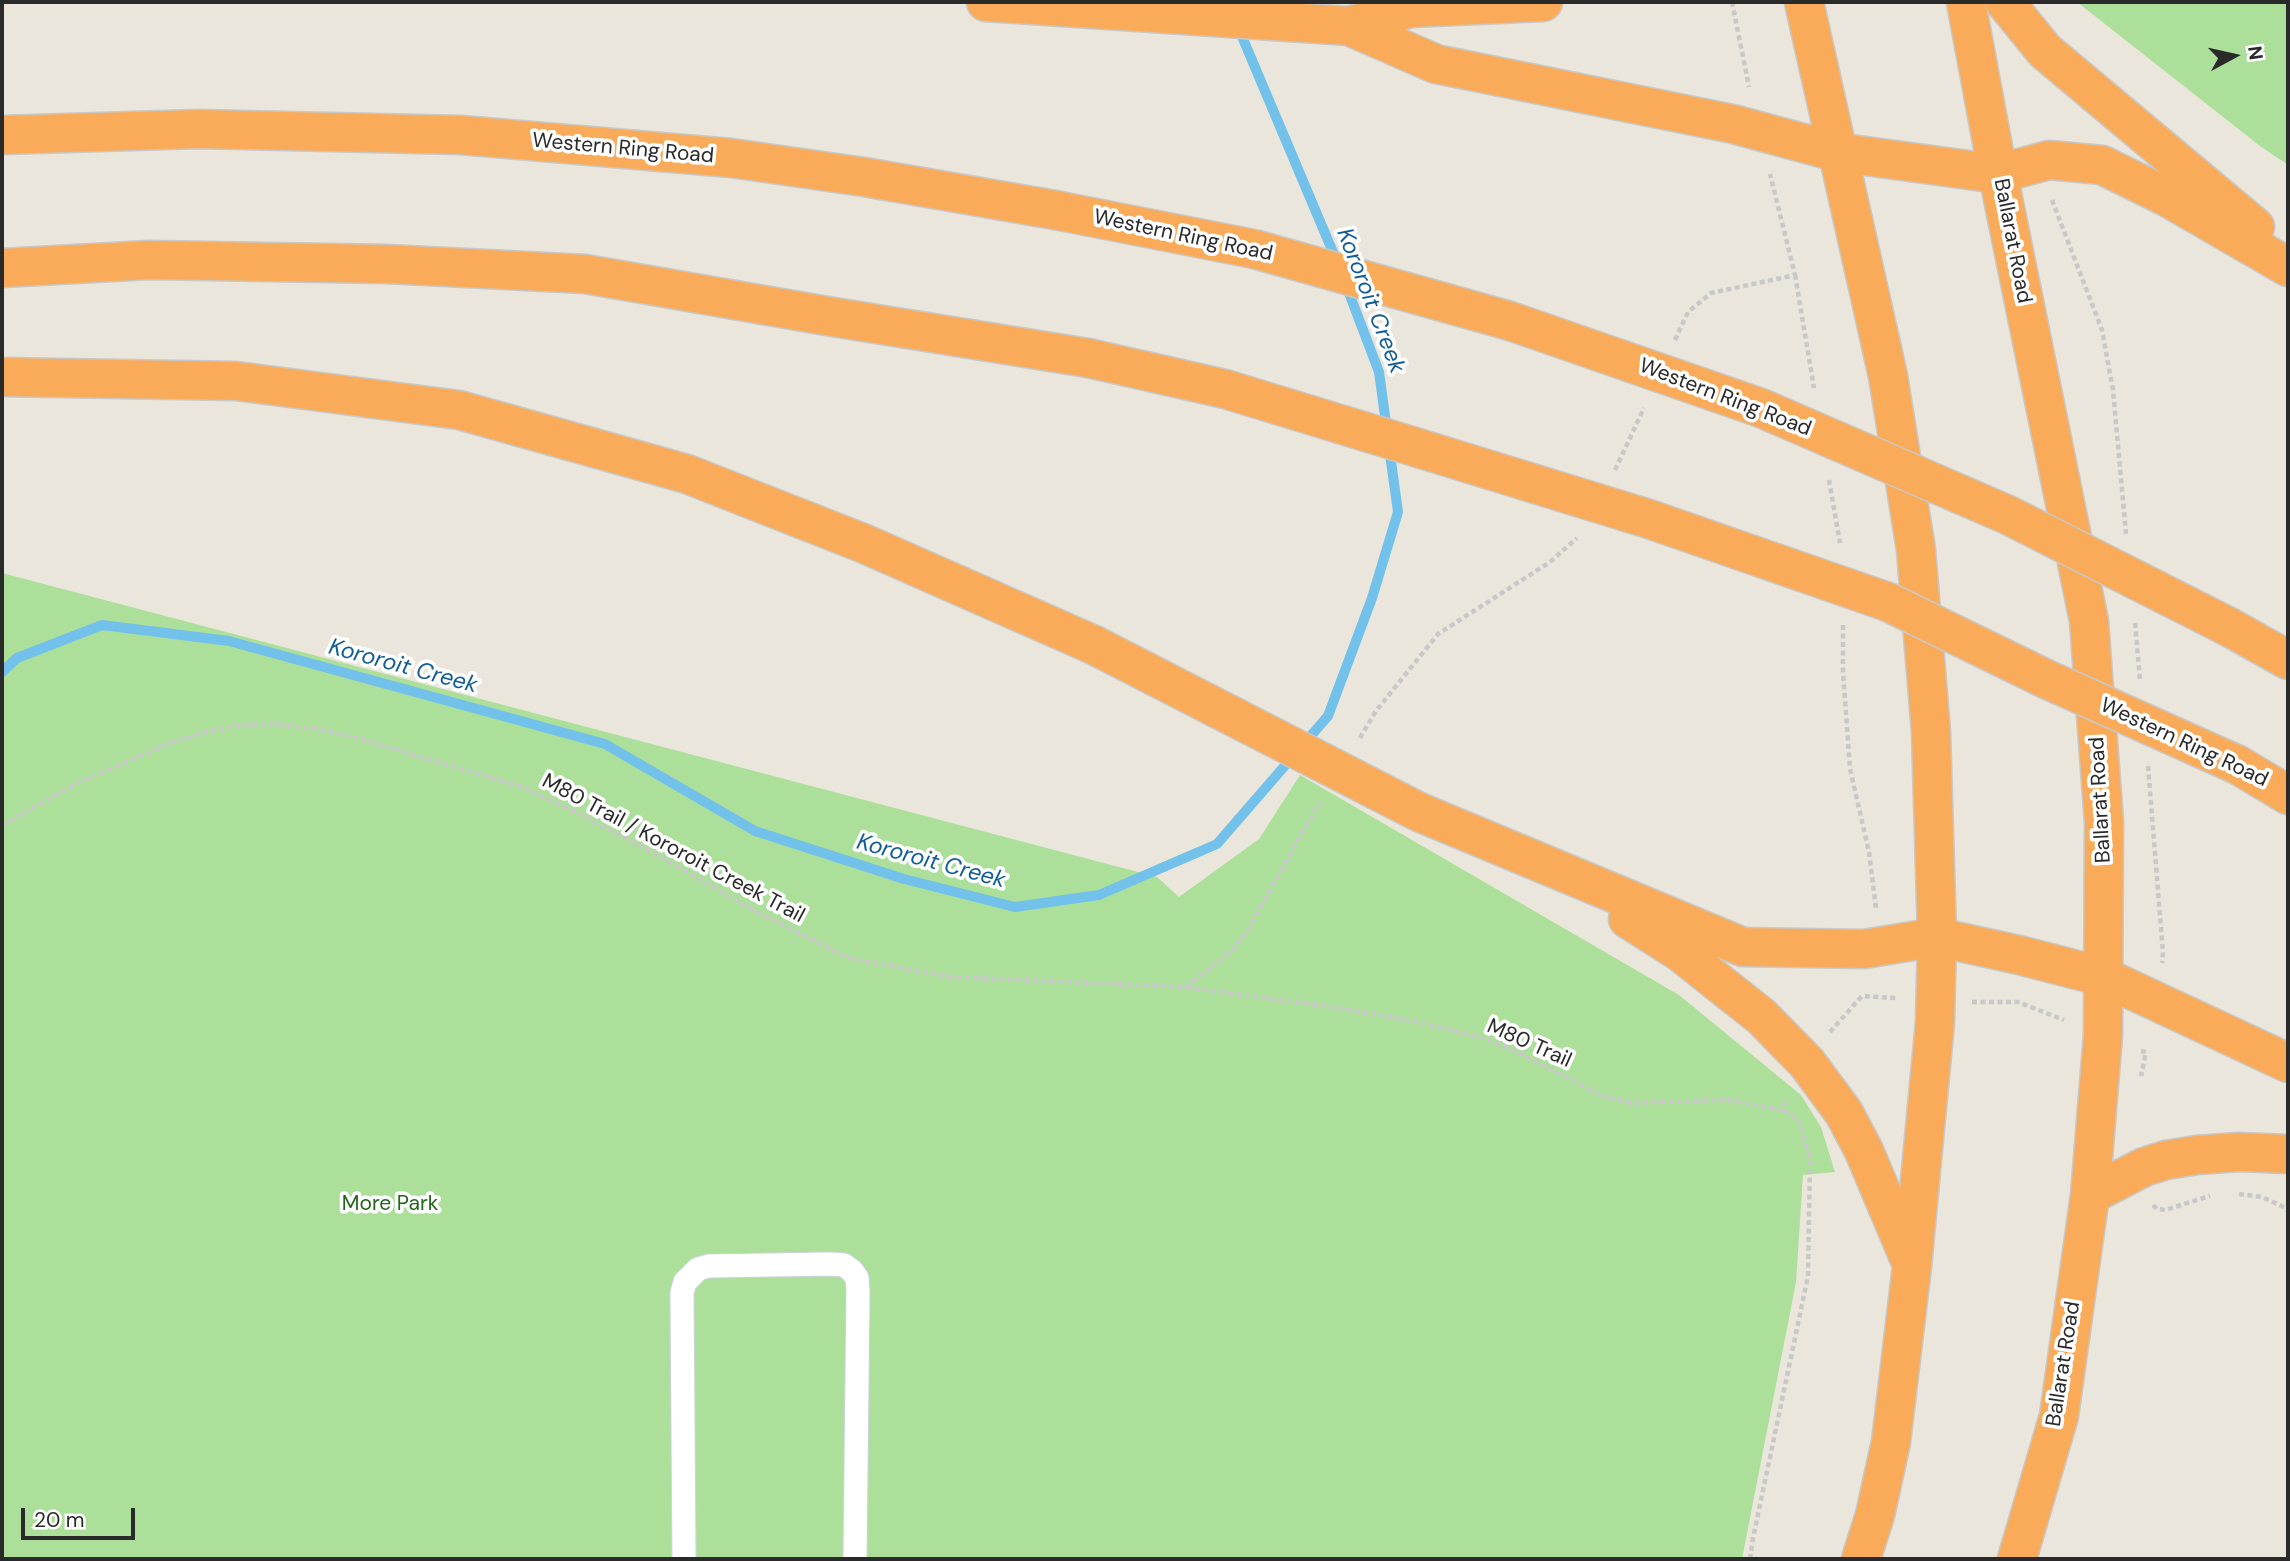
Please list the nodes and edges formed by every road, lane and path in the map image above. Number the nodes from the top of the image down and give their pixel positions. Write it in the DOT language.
graph roads {
  1 [pos="993,2"];
  2 [pos="1543,2"];
  3 [pos="1804,2"];
  4 [pos="1966,2"];
  5 [pos="2005,2"];
  6 [pos="1349,26"];
  7 [pos="2,135"];
  8 [pos="1836,152"];
  9 [pos="1998,174"];
  10 [pos="2288,256"];
  11 [pos="2288,267"];
  12 [pos="2,268"];
  13 [pos="1795,275"];
  14 [pos="2,377"];
  15 [pos="1815,397"];
  16 [pos="1829,479"];
  17 [pos="1840,547"];
  18 [pos="1843,617"];
  19 [pos="2288,660"];
  20 [pos="2288,795"];
  21 [pos="2,825"];
  22 [pos="1542,864"];
  23 [pos="1937,937"];
  24 [pos="1864,949"];
  25 [pos="2104,977"];
  26 [pos="1184,987"];
  27 [pos="1862,996"];
  28 [pos="1889,998"];
  29 [pos="1994,1003"];
  30 [pos="2059,1017"];
  31 [pos="1822,1041"];
  32 [pos="2288,1063"];
  33 [pos="1787,1099"];
  34 [pos="1782,1110"];
  35 [pos="2288,1154"];
  36 [pos="2234,1194"];
  37 [pos="2090,1195"];
  38 [pos="2147,1195"];
  39 [pos="2214,1195"];
  40 [pos="2288,1209"];
  41 [pos="1912,1266"];
  42 [pos="684,1559"];
  43 [pos="855,1559"];
  44 [pos="1750,1559"];
  45 [pos="1861,1559"];
  46 [pos="2017,1559"];
  1 -- 6 [label="highway"];
  2 -- 6 [label="highway"];
  3 -- 8 [label="highway"];
  4 -- 9 [label="highway, Ballarat Road"];
  5 -- 10 [label="highway"];
  6 -- 8 [label="highway"];
  7 -- 19 [label="highway, Western Ring Road, bridge"];
  8 -- 9 [label="highway"];
  8 -- 23 [label="highway"];
  9 -- 11 [label="highway"];
  9 -- 25 [label="highway, Ballarat Road"];
  12 -- 20 [label="highway, Western Ring Road, bridge"];
  13 -- 15 [label="path"];
  14 -- 22 [label="highway, bridge"];
  16 -- 17 [label="path"];
  18 -- 24 [label="path"];
  21 -- 26 [label="path, M80 Trail / Kororoit Creek Trail"];
  22 -- 24 [label="highway"];
  22 -- 41 [label="highway"];
  23 -- 24 [label="highway"];
  23 -- 25 [label="highway"];
  23 -- 41 [label="highway"];
  24 -- 27 [label="path"];
  25 -- 32 [label="highway"];
  25 -- 37 [label="highway, Ballarat Road"];
  26 -- 34 [label="path, M80 Trail"];
  27 -- 28 [label="path"];
  27 -- 31 [label="path"];
  29 -- 30 [label="path"];
  33 -- 34 [label="path"];
  34 -- 44 [label="path"];
  35 -- 37 [label="highway"];
  36 -- 40 [label="path"];
  37 -- 46 [label="highway, Ballarat Road"];
  38 -- 39 [label="path"];
  41 -- 45 [label="highway"];
  42 -- 43 [label="lane"];
}
